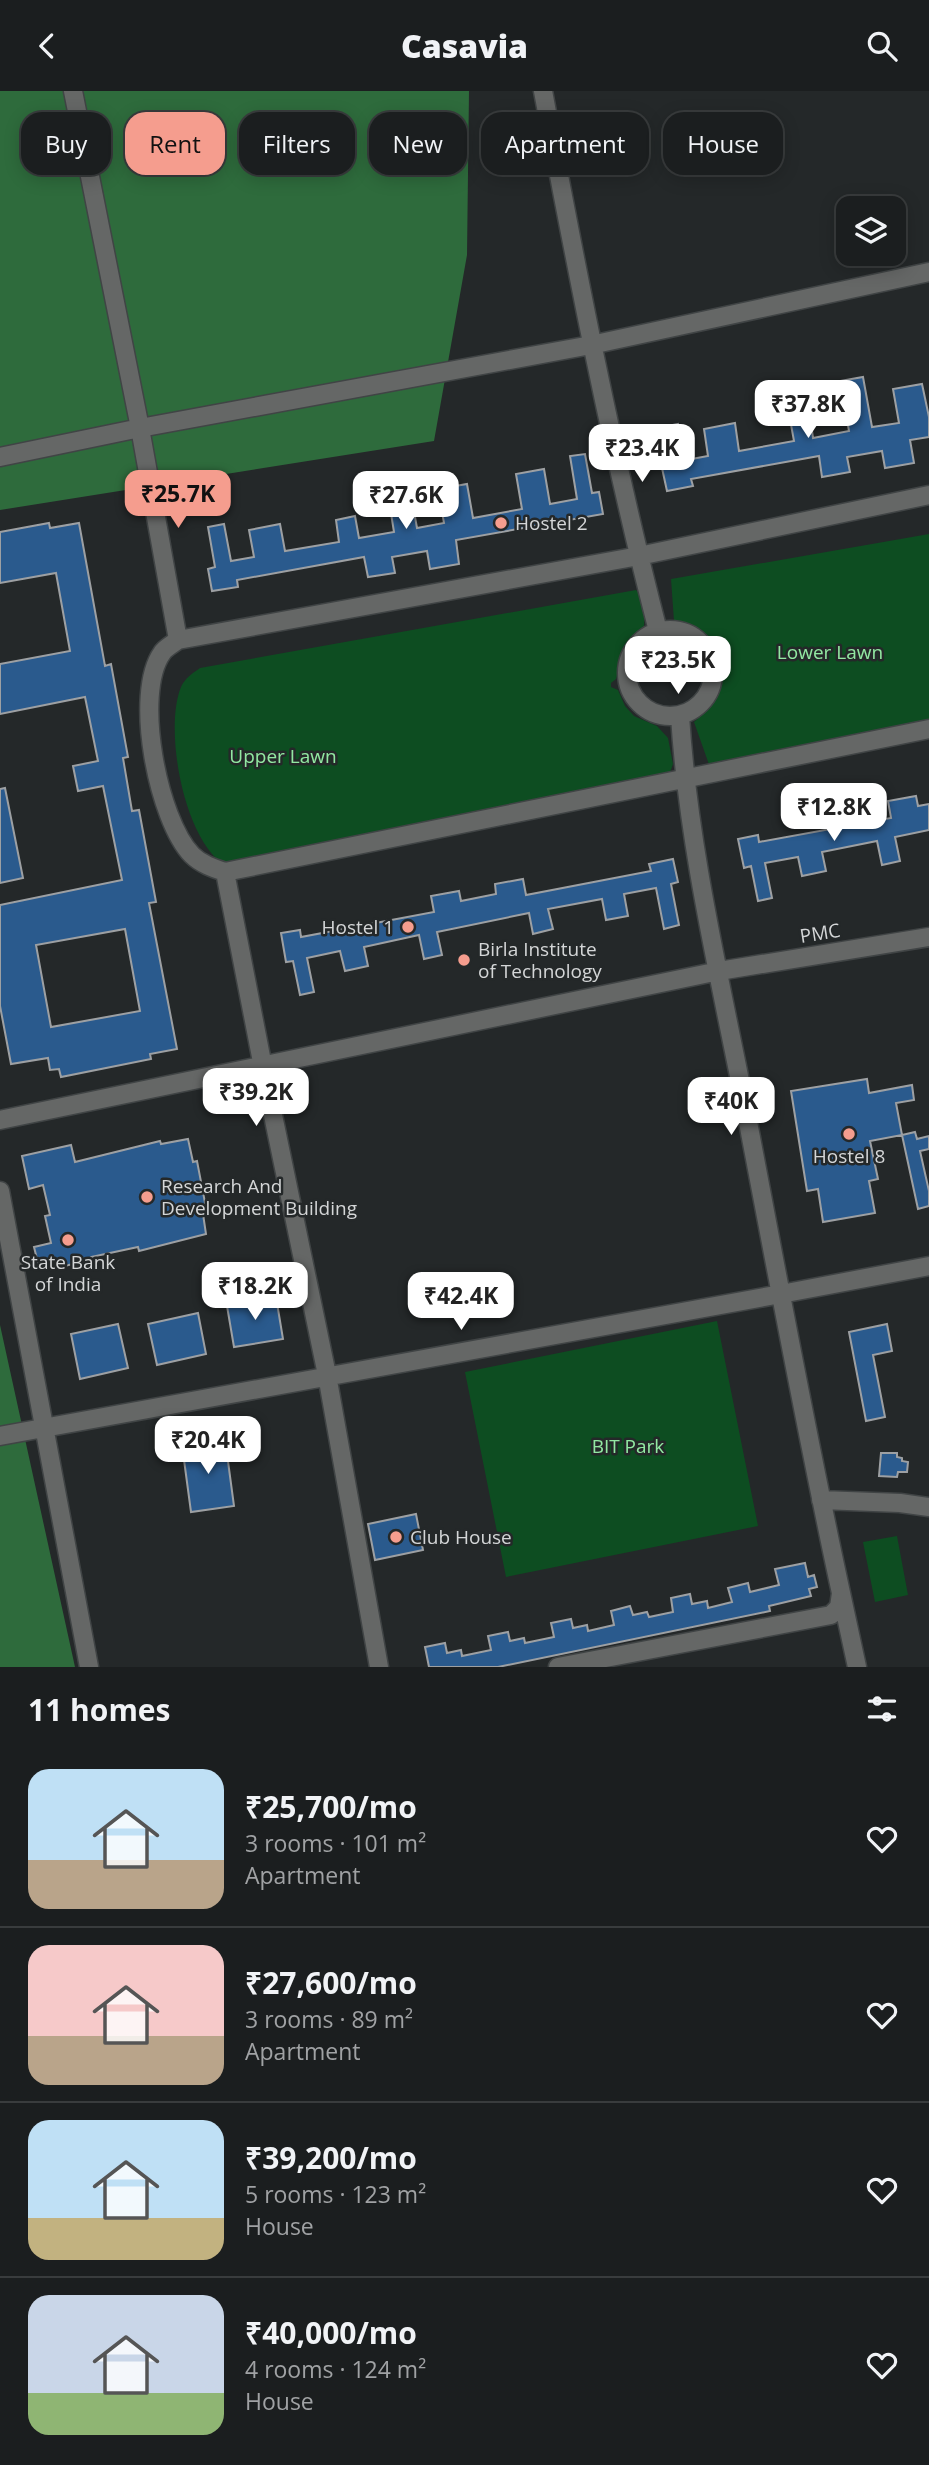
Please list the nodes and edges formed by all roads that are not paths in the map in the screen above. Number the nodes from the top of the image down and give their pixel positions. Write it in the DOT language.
graph roads {
  1 [pos="74,91"];
  2 [pos="543,91"];
  3 [pos="929,272"];
  4 [pos="591,345"];
  5 [pos="140,428"];
  6 [pos="0,457"];
  7 [pos="929,495"];
  8 [pos="639,556"];
  9 [pos="658,631"];
  10 [pos="178,640"];
  11 [pos="680,716"];
  12 [pos="929,729"];
  13 [pos="684,781"];
  14 [pos="225,872"];
  15 [pos="929,937"];
  16 [pos="719,971"];
  17 [pos="263,1067"];
  18 [pos="0,1120"];
  19 [pos="0,1191"];
  20 [pos="929,1266"];
  21 [pos="782,1294"];
  22 [pos="327,1375"];
  23 [pos="45,1427"];
  24 [pos="0,1436"];
  25 [pos="821,1500"];
  26 [pos="929,1507"];
  27 [pos="841,1593"];
  28 [pos="89,1667"];
  29 [pos="379,1667"];
  30 [pos="558,1667"];
  31 [pos="857,1667"];
  1 -- 5 [label="street"];
  2 -- 4 [label="street"];
  3 -- 4 [label="street"];
  4 -- 5 [label="street"];
  4 -- 8 [label="street"];
  5 -- 6 [label="street"];
  5 -- 10 [label="street"];
  7 -- 8 [label="street"];
  8 -- 9 [label="street"];
  8 -- 10 [label="street"];
  9 -- 11 [label="street"];
  9 -- 11 [label="street"];
  10 -- 14 [label="street"];
  11 -- 13 [label="street"];
  12 -- 13 [label="street"];
  13 -- 14 [label="street"];
  13 -- 16 [label="street"];
  14 -- 17 [label="street"];
  15 -- 16 [label="street, PMC"];
  16 -- 17 [label="street, PMC"];
  16 -- 21 [label="street"];
  17 -- 18 [label="street, PMC"];
  17 -- 22 [label="street"];
  19 -- 23 [label="street"];
  20 -- 21 [label="street"];
  21 -- 22 [label="street"];
  21 -- 25 [label="street"];
  22 -- 23 [label="street"];
  22 -- 29 [label="street"];
  23 -- 24 [label="street"];
  23 -- 28 [label="street"];
  25 -- 26 [label="street"];
  25 -- 27 [label="street"];
  27 -- 30 [label="street"];
  27 -- 31 [label="street"];
}
